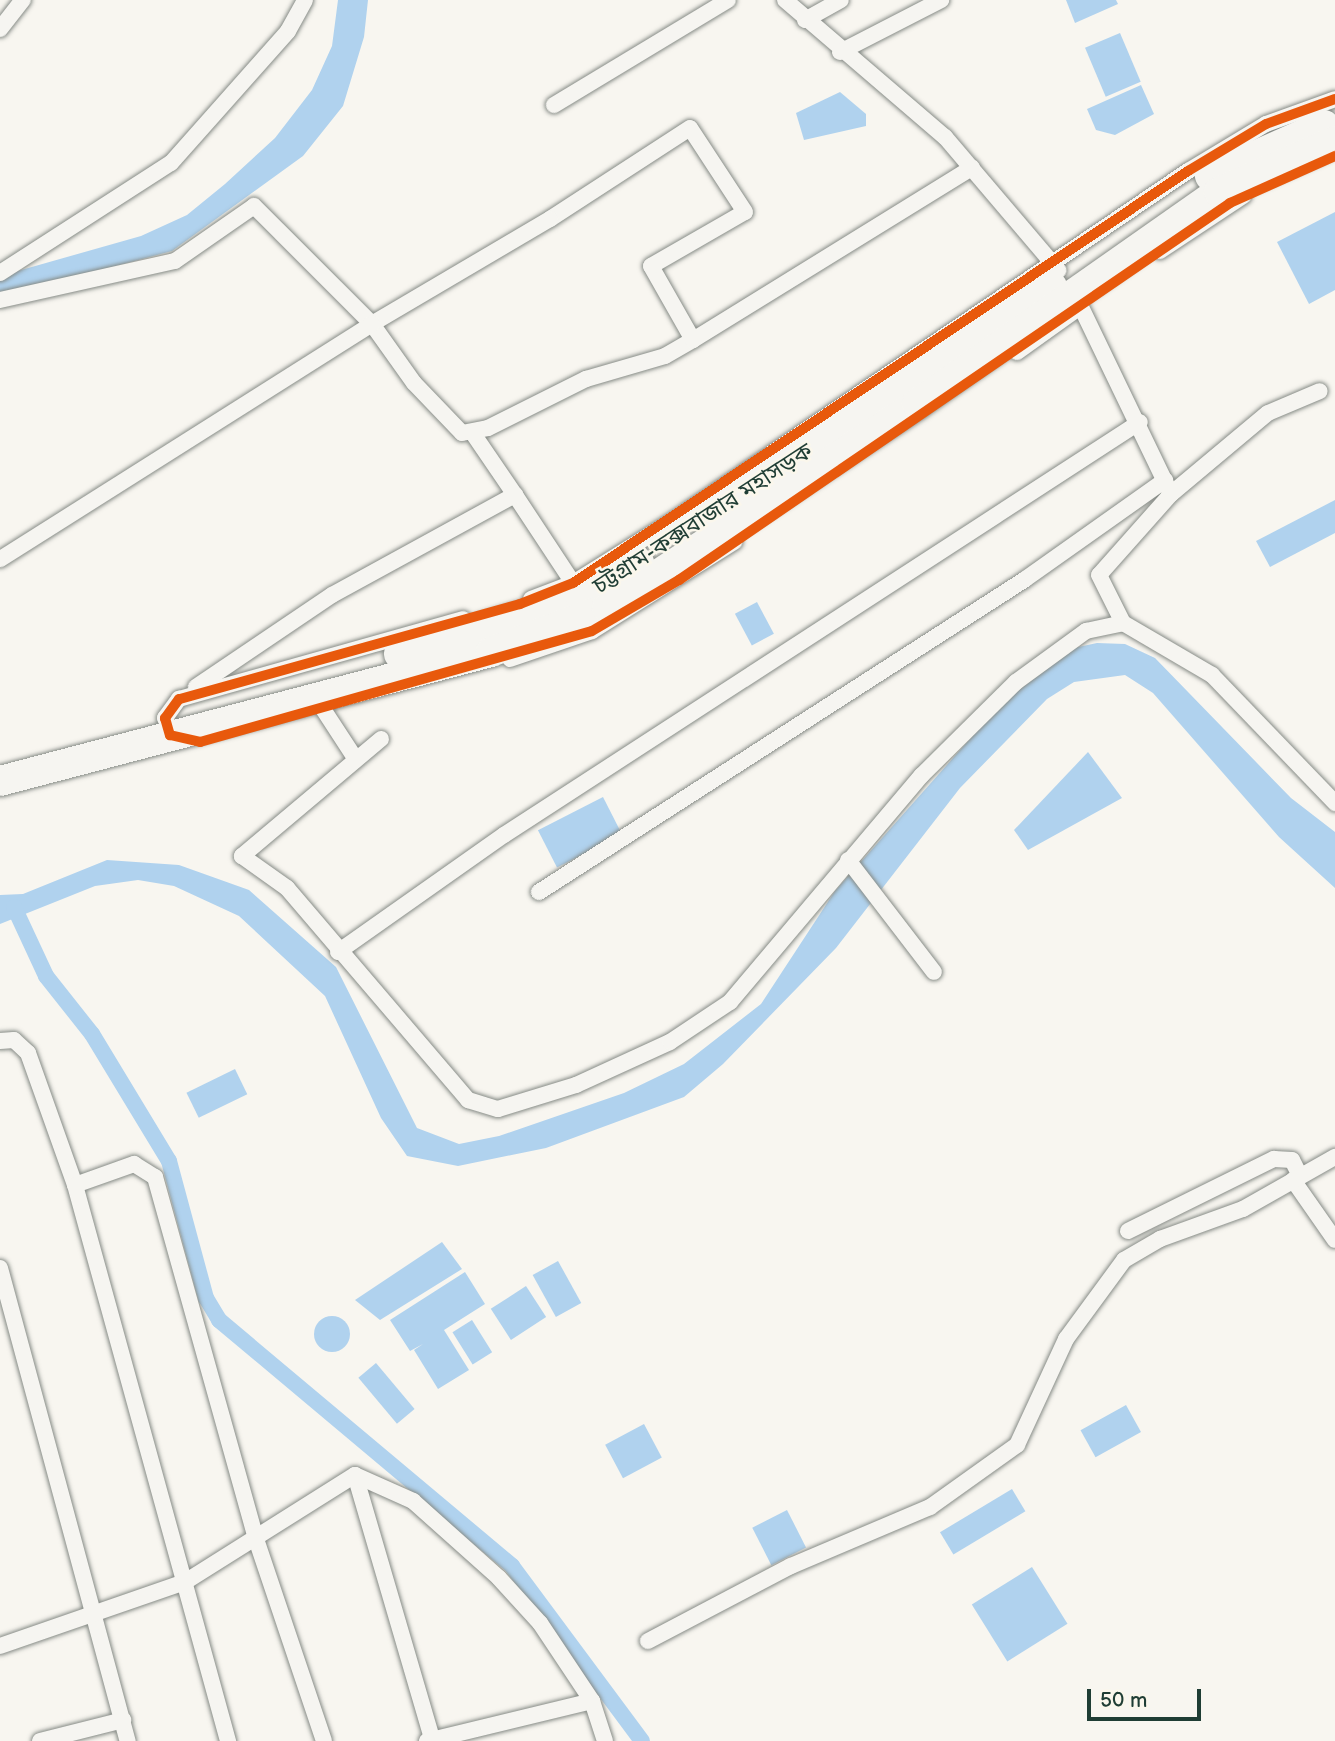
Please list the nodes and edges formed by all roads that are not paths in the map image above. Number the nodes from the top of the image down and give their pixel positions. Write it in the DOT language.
graph roads {
  1 [pos="23,0"];
  2 [pos="305,0"];
  3 [pos="728,0"];
  4 [pos="785,0"];
  5 [pos="841,0"];
  6 [pos="942,0"];
  7 [pos="805,20"];
  8 [pos="0,29"];
  9 [pos="840,52"];
  10 [pos="1335,99"];
  11 [pos="554,105"];
  12 [pos="1335,122"];
  13 [pos="1335,141"];
  14 [pos="1335,156"];
  15 [pos="972,168"];
  16 [pos="1056,267"];
  17 [pos="0,273"];
  18 [pos="0,300"];
  19 [pos="1080,305"];
  20 [pos="372,324"];
  21 [pos="693,340"];
  22 [pos="1320,391"];
  23 [pos="1140,422"];
  24 [pos="472,432"];
  25 [pos="1168,487"];
  26 [pos="515,495"];
  27 [pos="0,559"];
  28 [pos="573,583"];
  29 [pos="1123,623"];
  30 [pos="458,630"];
  31 [pos="399,670"];
  32 [pos="323,709"];
  33 [pos="172,717"];
  34 [pos="382,739"];
  35 [pos="355,758"];
  36 [pos="0,763"];
  37 [pos="0,781"];
  38 [pos="1335,803"];
  39 [pos="851,863"];
  40 [pos="539,892"];
  41 [pos="338,952"];
  42 [pos="934,972"];
  43 [pos="0,1041"];
  44 [pos="1335,1157"];
  45 [pos="1297,1178"];
  46 [pos="75,1185"];
  47 [pos="1128,1231"];
  48 [pos="1335,1240"];
  49 [pos="0,1268"];
  50 [pos="7,1319"];
  51 [pos="355,1475"];
  52 [pos="256,1539"];
  53 [pos="185,1582"];
  54 [pos="94,1618"];
  55 [pos="648,1641"];
  56 [pos="1,1643"];
  57 [pos="592,1701"];
  58 [pos="122,1720"];
  59 [pos="429,1740"];
  60 [pos="40,1741"];
  61 [pos="128,1741"];
  62 [pos="228,1741"];
  63 [pos="324,1741"];
  64 [pos="605,1741"];
  1 -- 8 [label="street"];
  2 -- 17 [label="street"];
  3 -- 11 [label="street"];
  4 -- 7 [label="street"];
  5 -- 7 [label="street"];
  6 -- 9 [label="street"];
  7 -- 9 [label="street"];
  9 -- 15 [label="street"];
  10 -- 16 [label="street"];
  12 -- 30 [label="highway, চট্টগ্রাম-কক্সবাজার মহাসড়ক"];
  13 -- 31 [label="highway, চট্টগ্রাম-কক্সবাজার মহাসড়ক"];
  14 -- 19 [label="street"];
  15 -- 16 [label="street"];
  15 -- 21 [label="street"];
  16 -- 28 [label="street"];
  18 -- 20 [label="street"];
  19 -- 23 [label="street"];
  19 -- 31 [label="street"];
  20 -- 21 [label="street"];
  20 -- 24 [label="street"];
  20 -- 27 [label="street"];
  21 -- 24 [label="street"];
  22 -- 25 [label="street"];
  23 -- 25 [label="street"];
  23 -- 41 [label="street"];
  24 -- 26 [label="street"];
  25 -- 29 [label="street"];
  25 -- 40 [label="street"];
  26 -- 28 [label="street"];
  26 -- 33 [label="street"];
  28 -- 30 [label="street"];
  29 -- 38 [label="street"];
  29 -- 39 [label="street"];
  30 -- 31 [label="highway, চট্টগ্রাম-কক্সবাজার মহাসড়ক"];
  31 -- 32 [label="street"];
  31 -- 33 [label="highway, চট্টগ্রাম-কক্সবাজার মহাসড়ক"];
  31 -- 33 [label="street"];
  32 -- 33 [label="street"];
  32 -- 35 [label="street"];
  33 -- 36 [label="highway, চট্টগ্রাম-কক্সবাজার মহাসড়ক"];
  33 -- 37 [label="highway, চট্টগ্রাম-কক্সবাজার মহাসড়ক"];
  34 -- 35 [label="street"];
  35 -- 41 [label="street"];
  39 -- 41 [label="street"];
  39 -- 42 [label="street"];
  43 -- 46 [label="street"];
  44 -- 45 [label="street"];
  45 -- 47 [label="street"];
  45 -- 48 [label="street"];
  45 -- 55 [label="street"];
  46 -- 52 [label="street"];
  46 -- 53 [label="street"];
  49 -- 50 [label="street"];
  50 -- 54 [label="street"];
  51 -- 52 [label="street"];
  51 -- 57 [label="street"];
  51 -- 59 [label="street"];
  52 -- 53 [label="street"];
  52 -- 63 [label="street"];
  53 -- 54 [label="street"];
  53 -- 62 [label="street"];
  54 -- 56 [label="street"];
  54 -- 58 [label="street"];
  57 -- 59 [label="street"];
  57 -- 64 [label="street"];
  58 -- 60 [label="street"];
  58 -- 61 [label="street"];
}
